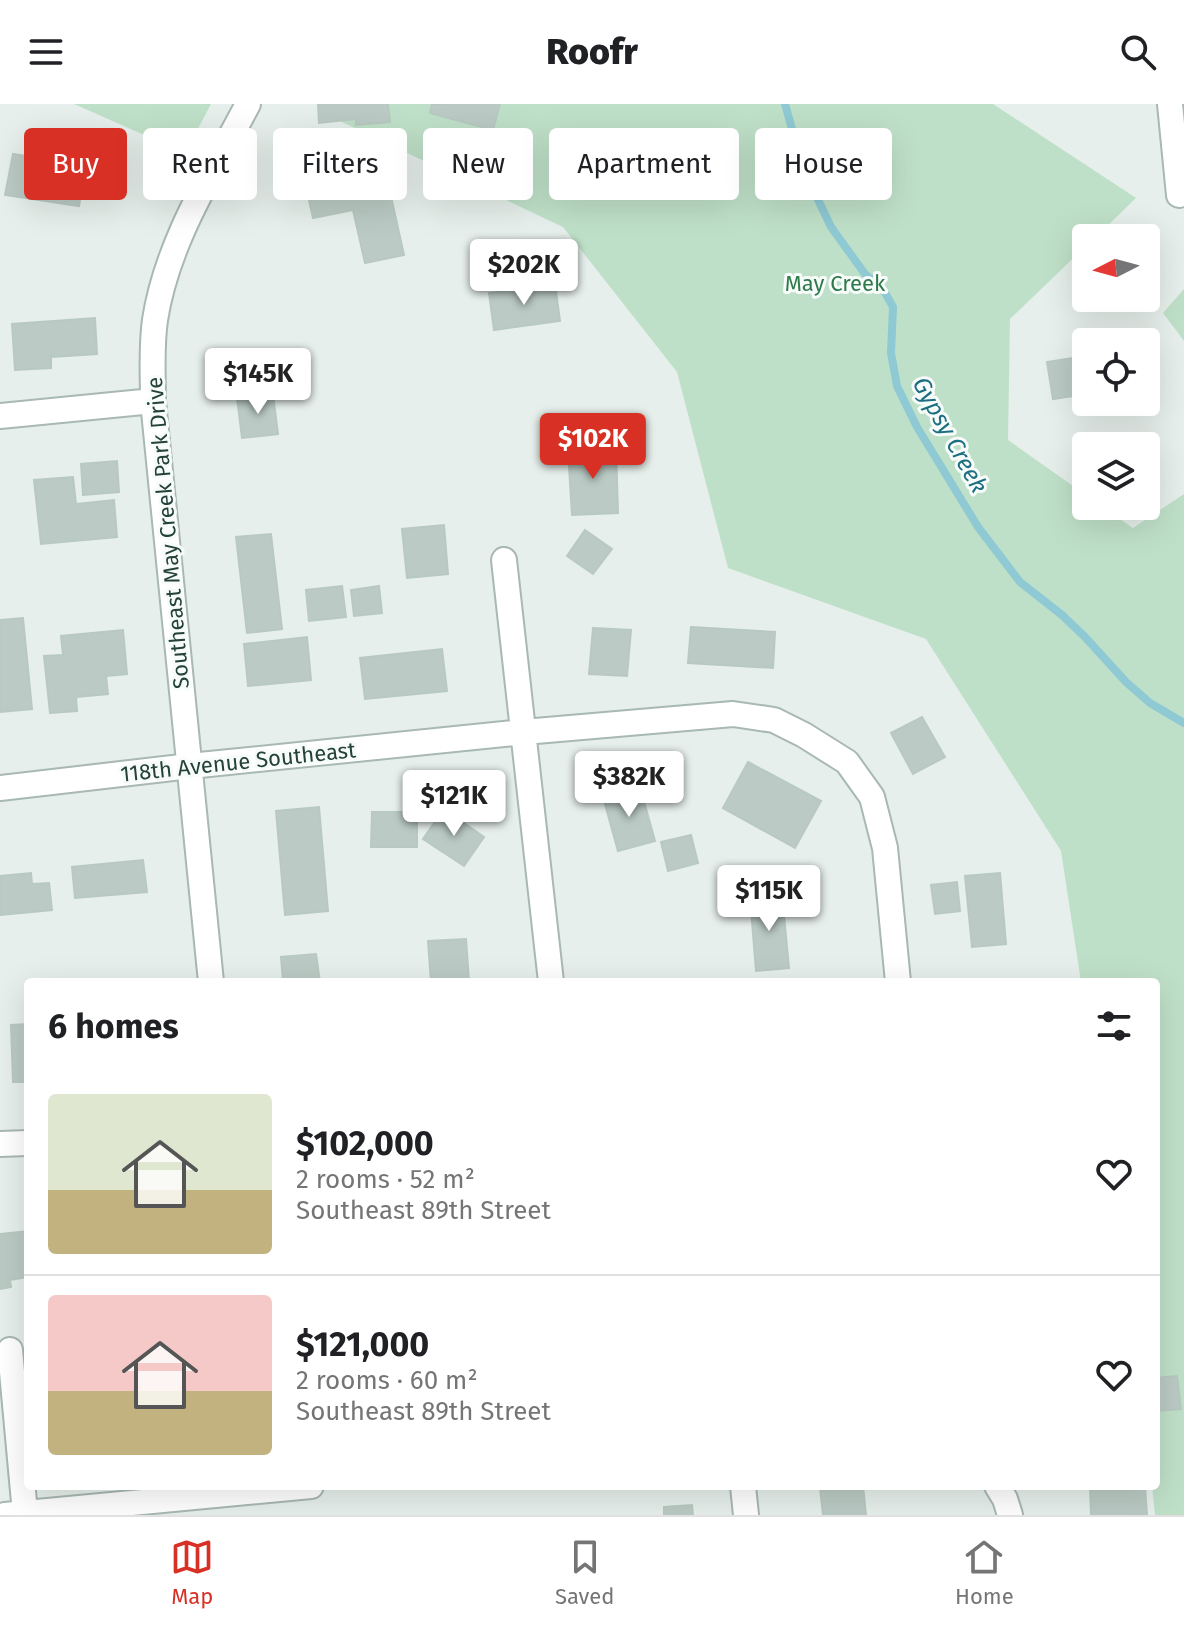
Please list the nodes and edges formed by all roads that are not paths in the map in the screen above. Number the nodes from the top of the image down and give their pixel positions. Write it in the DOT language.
graph roads {
  1 [pos="248,104"];
  2 [pos="1170,104"];
  3 [pos="1179,195"];
  4 [pos="153,401"];
  5 [pos="0,416"];
  6 [pos="504,560"];
  7 [pos="524,732"];
  8 [pos="190,766"];
  9 [pos="0,788"];
  10 [pos="211,978"];
  11 [pos="551,978"];
  12 [pos="898,978"];
  13 [pos="24,1143"];
  14 [pos="0,1144"];
  15 [pos="10,1350"];
  16 [pos="292,1490"];
  17 [pos="743,1490"];
  18 [pos="999,1490"];
  19 [pos="260,1497"];
  20 [pos="15,1514"];
  21 [pos="746,1515"];
  22 [pos="1010,1515"];
  1 -- 4 [label="street, Southeast May Creek Park Drive"];
  2 -- 3 [label="street"];
  4 -- 5 [label="street"];
  4 -- 8 [label="street, Southeast May Creek Park Drive"];
  6 -- 7 [label="street"];
  7 -- 8 [label="street, 118th Avenue Southeast"];
  7 -- 11 [label="street"];
  7 -- 12 [label="street, 118th Avenue Southeast"];
  8 -- 9 [label="street, 118th Avenue Southeast"];
  8 -- 10 [label="street, Southeast May Creek Park Drive"];
  13 -- 14 [label="street"];
  15 -- 20 [label="street"];
  16 -- 19 [label="street"];
  17 -- 21 [label="street"];
  18 -- 22 [label="street"];
  19 -- 20 [label="street"];
}
